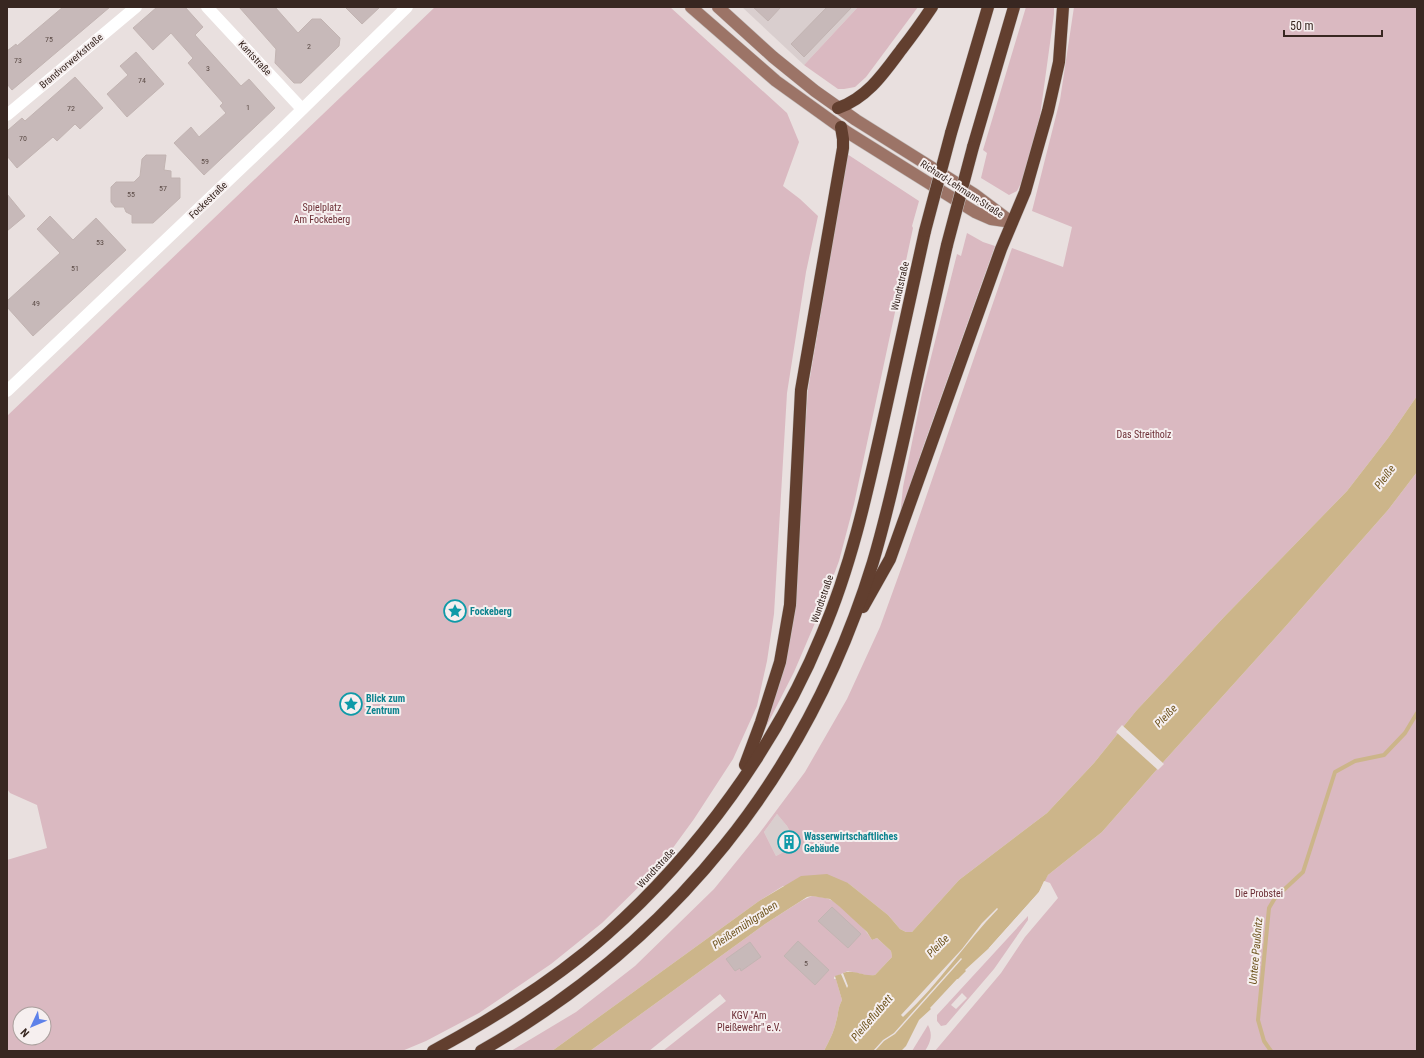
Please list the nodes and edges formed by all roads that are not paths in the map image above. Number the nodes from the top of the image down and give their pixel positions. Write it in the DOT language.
graph roads {
  1 [pos="136,7"];
  2 [pos="207,7"];
  3 [pos="407,7"];
  4 [pos="691,7"];
  5 [pos="718,7"];
  6 [pos="932,7"];
  7 [pos="988,7"];
  8 [pos="1014,7"];
  9 [pos="1063,7"];
  10 [pos="838,108"];
  11 [pos="302,109"];
  12 [pos="7,115"];
  13 [pos="841,127"];
  14 [pos="1012,222"];
  15 [pos="7,391"];
  16 [pos="848,634"];
  17 [pos="738,787"];
  18 [pos="433,1051"];
  19 [pos="481,1051"];
  1 -- 12 [label="street, Brandvorwerkstraße"];
  2 -- 11 [label="street, Kantstraße"];
  3 -- 11 [label="street, Fockestraße"];
  4 -- 13 [label="main road, Richard-Lehmann-Straße"];
  5 -- 10 [label="main road, Richard-Lehmann-Straße"];
  6 -- 10 [label="highway"];
  7 -- 17 [label="highway, Wundtstraße, bridge"];
  8 -- 16 [label="highway, bridge"];
  9 -- 14 [label="highway"];
  10 -- 14 [label="main road, Richard-Lehmann-Straße"];
  11 -- 15 [label="street, Fockestraße"];
  13 -- 14 [label="main road, Richard-Lehmann-Straße"];
  13 -- 17 [label="highway"];
  14 -- 16 [label="highway"];
  16 -- 19 [label="highway"];
  17 -- 18 [label="highway, Wundtstraße"];
}
